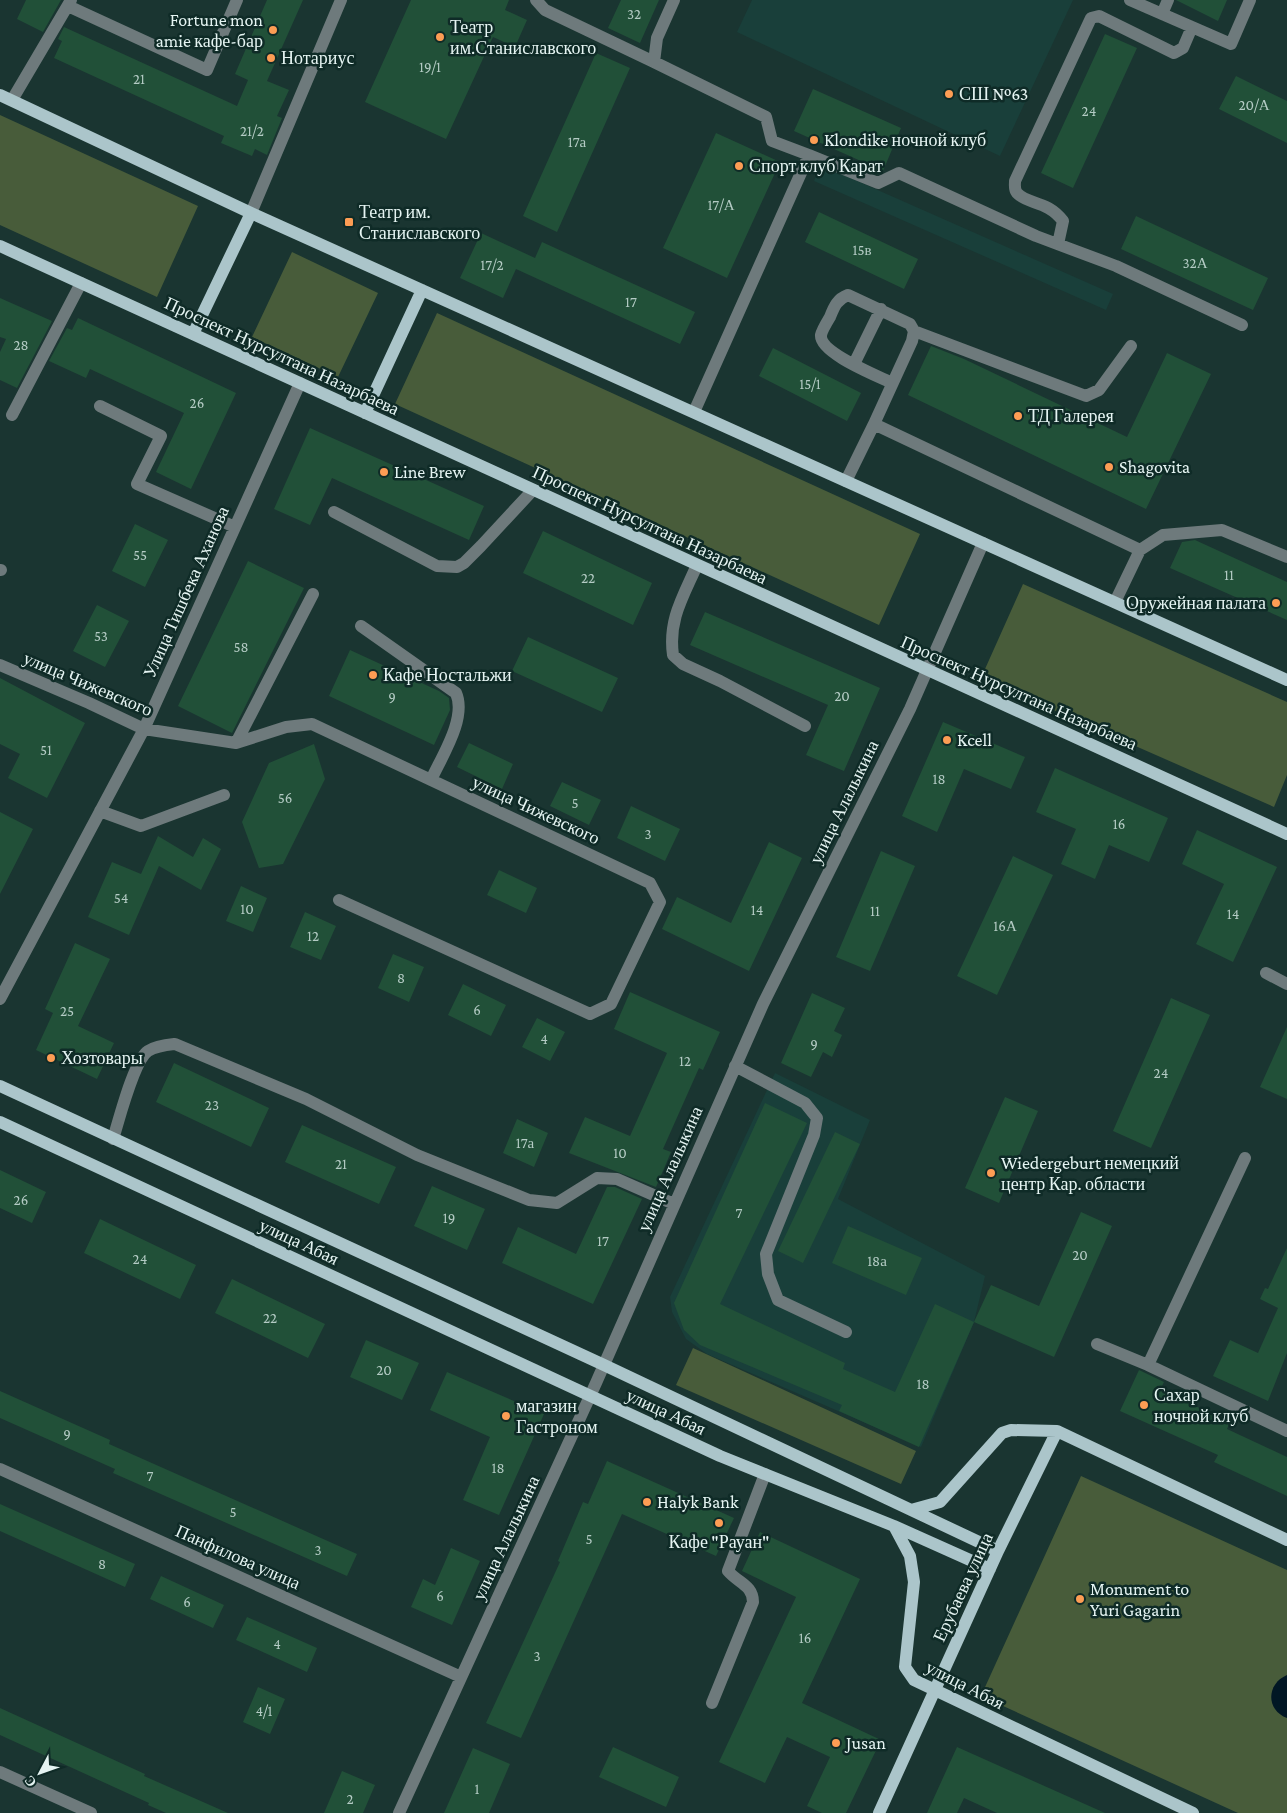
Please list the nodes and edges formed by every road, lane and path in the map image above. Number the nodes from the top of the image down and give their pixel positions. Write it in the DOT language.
graph roads {
  1 [pos="237,0"];
  2 [pos="341,0"];
  3 [pos="536,0"];
  4 [pos="674,0"];
  5 [pos="1130,0"];
  6 [pos="1168,0"];
  7 [pos="1250,0"];
  8 [pos="70,3"];
  9 [pos="1162,14"];
  10 [pos="1192,27"];
  11 [pos="654,62"];
  12 [pos="0,95"];
  13 [pos="12,100"];
  14 [pos="809,155"];
  15 [pos="251,213"];
  16 [pos="1058,244"];
  17 [pos="0,246"];
  18 [pos="81,283"];
  19 [pos="422,290"];
  20 [pos="881,309"];
  21 [pos="1242,325"];
  22 [pos="914,331"];
  23 [pos="192,334"];
  24 [pos="1131,346"];
  25 [pos="854,364"];
  26 [pos="892,383"];
  27 [pos="300,384"];
  28 [pos="100,406"];
  29 [pos="694,412"];
  30 [pos="365,413"];
  31 [pos="12,415"];
  32 [pos="874,424"];
  33 [pos="846,481"];
  34 [pos="533,490"];
  35 [pos="334,512"];
  36 [pos="235,527"];
  37 [pos="984,543"];
  38 [pos="1140,550"];
  39 [pos="1287,557"];
  40 [pos="697,565"];
  41 [pos="313,594"];
  42 [pos="1115,602"];
  43 [pos="361,626"];
  44 [pos="0,665"];
  45 [pos="926,671"];
  46 [pos="1287,680"];
  47 [pos="805,726"];
  48 [pos="144,729"];
  49 [pos="236,743"];
  50 [pos="431,780"];
  51 [pos="224,795"];
  52 [pos="100,811"];
  53 [pos="1287,834"];
  54 [pos="338,900"];
  55 [pos="1266,973"];
  56 [pos="1287,984"];
  57 [pos="0,999"];
  58 [pos="735,1066"];
  59 [pos="0,1086"];
  60 [pos="0,1122"];
  61 [pos="113,1139"];
  62 [pos="1245,1158"];
  63 [pos="674,1204"];
  64 [pos="846,1332"];
  65 [pos="1097,1344"];
  66 [pos="1148,1364"];
  67 [pos="604,1365"];
  68 [pos="590,1396"];
  69 [pos="1056,1431"];
  70 [pos="1287,1431"];
  71 [pos="0,1469"];
  72 [pos="765,1474"];
  73 [pos="910,1510"];
  74 [pos="894,1526"];
  75 [pos="1287,1540"];
  76 [pos="998,1551"];
  77 [pos="990,1569"];
  78 [pos="461,1677"];
  79 [pos="934,1691"];
  80 [pos="712,1703"];
  81 [pos="0,1772"];
  82 [pos="91,1813"];
  83 [pos="399,1813"];
  84 [pos="878,1813"];
  85 [pos="1193,1813"];
  1 -- 8 [label="street"];
  2 -- 15 [label="street"];
  3 -- 11 [label="street"];
  4 -- 11 [label="street"];
  5 -- 9 [label="street"];
  6 -- 9 [label="street"];
  7 -- 10 [label="street"];
  8 -- 13 [label="street"];
  9 -- 10 [label="street"];
  10 -- 16 [label="street"];
  11 -- 14 [label="street"];
  12 -- 13 [label="main road"];
  13 -- 15 [label="main road"];
  14 -- 16 [label="street"];
  14 -- 29 [label="street"];
  15 -- 19 [label="main road"];
  15 -- 23 [label="main road"];
  16 -- 21 [label="street"];
  17 -- 18 [label="main road, Проспект Нурсултана Назарбаева"];
  18 -- 23 [label="main road, Проспект Нурсултана Назарбаева"];
  18 -- 31 [label="street"];
  19 -- 29 [label="main road"];
  19 -- 30 [label="main road"];
  20 -- 22 [label="street"];
  20 -- 25 [label="street"];
  20 -- 25 [label="street"];
  22 -- 24 [label="street"];
  22 -- 26 [label="street"];
  23 -- 27 [label="main road, Проспект Нурсултана Назарбаева"];
  25 -- 26 [label="street"];
  26 -- 32 [label="street"];
  27 -- 30 [label="main road, Проспект Нурсултана Назарбаева"];
  27 -- 36 [label="street, Улица Тишбека Аханова"];
  28 -- 36 [label="street"];
  29 -- 33 [label="main road"];
  30 -- 34 [label="main road, Проспект Нурсултана Назарбаева"];
  32 -- 33 [label="street"];
  32 -- 38 [label="street"];
  33 -- 37 [label="main road"];
  34 -- 35 [label="street"];
  34 -- 40 [label="main road, Проспект Нурсултана Назарбаева"];
  36 -- 48 [label="street, Улица Тишбека Аханова"];
  37 -- 42 [label="main road"];
  37 -- 45 [label="street, улица Алалыкина"];
  38 -- 39 [label="street"];
  38 -- 42 [label="street"];
  40 -- 45 [label="main road, Проспект Нурсултана Назарбаева"];
  40 -- 47 [label="street"];
  41 -- 49 [label="street"];
  42 -- 46 [label="main road"];
  43 -- 50 [label="street"];
  44 -- 48 [label="street, улица Чижевского"];
  45 -- 53 [label="main road, Проспект Нурсултана Назарбаева"];
  45 -- 58 [label="street, улица Алалыкина"];
  48 -- 49 [label="street, улица Чижевского"];
  48 -- 52 [label="street, Улица Тишбека Аханова"];
  49 -- 50 [label="street, улица Чижевского"];
  50 -- 54 [label="street, улица Чижевского"];
  51 -- 52 [label="street"];
  52 -- 57 [label="street, Улица Тишбека Аханова"];
  55 -- 56 [label="street"];
  58 -- 63 [label="street, улица Алалыкина"];
  58 -- 64 [label="street"];
  59 -- 61 [label="main road, улица Абая"];
  60 -- 68 [label="main road, улица Абая"];
  61 -- 63 [label="street"];
  61 -- 67 [label="main road, улица Абая"];
  62 -- 66 [label="street"];
  63 -- 67 [label="street, улица Алалыкина"];
  65 -- 66 [label="street"];
  66 -- 70 [label="street"];
  67 -- 68 [label="street, улица Алалыкина"];
  67 -- 73 [label="main road, улица Абая"];
  68 -- 72 [label="main road, улица Абая"];
  68 -- 78 [label="street, улица Алалыкина"];
  69 -- 73 [label="main road"];
  69 -- 75 [label="main road"];
  69 -- 76 [label="main road, Ерубаева улица"];
  71 -- 78 [label="street, Панфилова улица"];
  72 -- 74 [label="main road, улица Абая"];
  72 -- 80 [label="street"];
  73 -- 76 [label="main road, улица Абая"];
  74 -- 77 [label="main road"];
  74 -- 79 [label="main road, улица Абая"];
  76 -- 77 [label="main road, Ерубаева улица"];
  77 -- 79 [label="main road, Ерубаева улица"];
  78 -- 83 [label="street, улица Алалыкина"];
  79 -- 84 [label="main road, Ерубаева улица"];
  79 -- 85 [label="main road, улица Абая"];
  81 -- 82 [label="street"];
}
